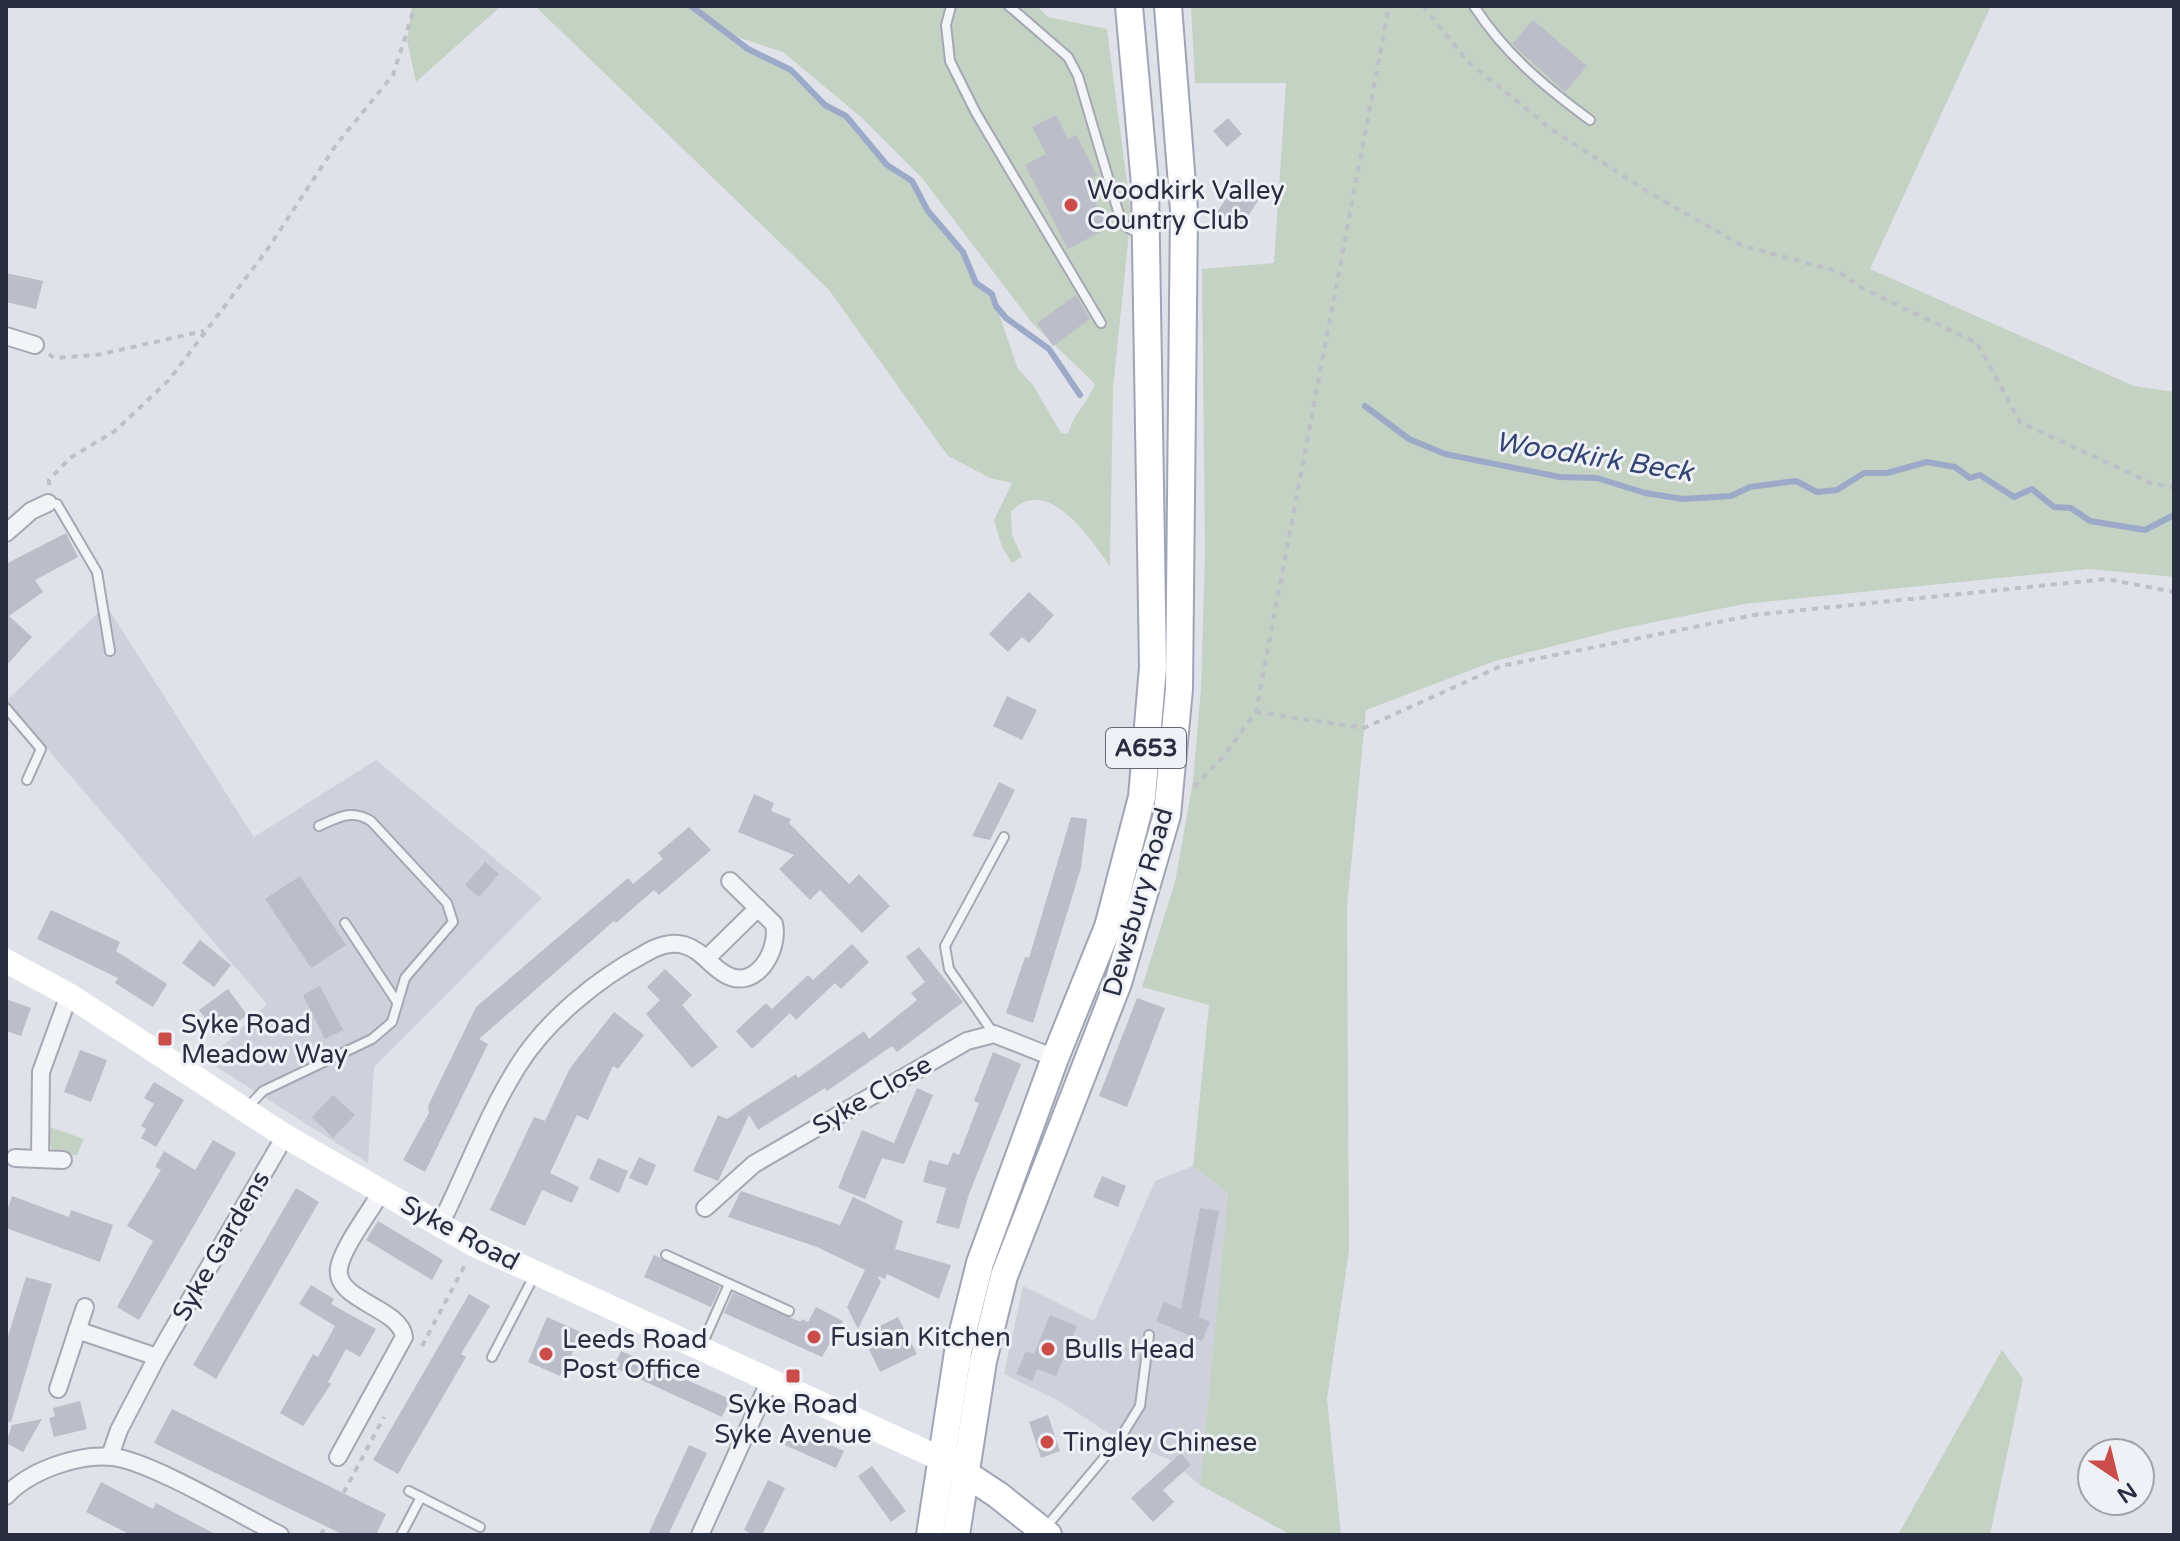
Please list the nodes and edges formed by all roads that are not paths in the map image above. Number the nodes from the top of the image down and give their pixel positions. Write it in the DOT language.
graph roads {
  1 [pos="951,6"];
  2 [pos="1009,6"];
  3 [pos="1129,6"];
  4 [pos="1168,6"];
  5 [pos="1474,6"];
  6 [pos="1590,120"];
  7 [pos="1146,236"];
  8 [pos="1101,323"];
  9 [pos="6,336"];
  10 [pos="35,345"];
  11 [pos="48,503"];
  12 [pos="6,533"];
  13 [pos="110,651"];
  14 [pos="6,708"];
  15 [pos="27,780"];
  16 [pos="319,826"];
  17 [pos="1004,837"];
  18 [pos="730,881"];
  19 [pos="758,908"];
  20 [pos="345,923"];
  21 [pos="707,958"];
  22 [pos="6,961"];
  23 [pos="69,995"];
  24 [pos="397,1002"];
  25 [pos="994,1034"];
  26 [pos="1055,1058"];
  27 [pos="245,1110"];
  28 [pos="285,1136"];
  29 [pos="15,1158"];
  30 [pos="40,1158"];
  31 [pos="63,1160"];
  32 [pos="382,1191"];
  33 [pos="705,1208"];
  34 [pos="440,1225"];
  35 [pos="666,1255"];
  36 [pos="535,1272"];
  37 [pos="729,1284"];
  38 [pos="85,1307"];
  39 [pos="789,1311"];
  40 [pos="77,1330"];
  41 [pos="1149,1335"];
  42 [pos="701,1348"];
  43 [pos="157,1357"];
  44 [pos="492,1357"];
  45 [pos="770,1380"];
  46 [pos="58,1389"];
  47 [pos="110,1456"];
  48 [pos="338,1457"];
  49 [pos="939,1458"];
  50 [pos="964,1471"];
  51 [pos="409,1491"];
  52 [pos="6,1496"];
  53 [pos="421,1497"];
  54 [pos="480,1527"];
  55 [pos="1045,1533"];
  56 [pos="280,1535"];
  57 [pos="401,1535"];
  58 [pos="700,1535"];
  59 [pos="930,1535"];
  60 [pos="956,1535"];
  1 -- 8 [label="lane"];
  2 -- 7 [label="lane"];
  3 -- 7 [label="main road, Dewsbury Road / A653"];
  4 -- 50 [label="main road, Dewsbury Road / A653"];
  5 -- 6 [label="lane"];
  7 -- 26 [label="main road, Dewsbury Road / A653"];
  9 -- 10 [label="street"];
  11 -- 12 [label="street"];
  11 -- 13 [label="lane"];
  14 -- 15 [label="lane"];
  16 -- 24 [label="lane"];
  17 -- 25 [label="lane"];
  18 -- 19 [label="street"];
  19 -- 21 [label="street"];
  19 -- 21 [label="street"];
  20 -- 24 [label="lane"];
  21 -- 34 [label="street"];
  22 -- 23 [label="street, Syke Road"];
  23 -- 27 [label="street, Syke Road"];
  23 -- 30 [label="street"];
  24 -- 27 [label="lane"];
  25 -- 26 [label="street"];
  25 -- 33 [label="street, Syke Close"];
  26 -- 49 [label="main road, Dewsbury Road / A653"];
  27 -- 28 [label="street, Syke Road"];
  28 -- 32 [label="street, Syke Road"];
  28 -- 43 [label="street, Syke Gardens"];
  29 -- 30 [label="street"];
  30 -- 31 [label="street"];
  32 -- 34 [label="street, Syke Road"];
  32 -- 48 [label="street"];
  34 -- 36 [label="street, Syke Road"];
  35 -- 37 [label="lane"];
  36 -- 42 [label="street, Syke Road"];
  36 -- 44 [label="lane"];
  37 -- 39 [label="lane"];
  37 -- 42 [label="lane"];
  38 -- 40 [label="street"];
  40 -- 43 [label="street"];
  40 -- 46 [label="street"];
  41 -- 55 [label="lane"];
  42 -- 45 [label="street, Syke Road"];
  43 -- 47 [label="street, Syke Gardens"];
  45 -- 49 [label="street, Syke Road"];
  45 -- 58 [label="street"];
  47 -- 52 [label="street"];
  47 -- 56 [label="street"];
  49 -- 50 [label="main road"];
  49 -- 59 [label="main road, Dewsbury Road / A653"];
  50 -- 55 [label="main road"];
  50 -- 60 [label="main road, Dewsbury Road / A653"];
  51 -- 53 [label="lane"];
  53 -- 54 [label="lane"];
  53 -- 57 [label="lane"];
}
